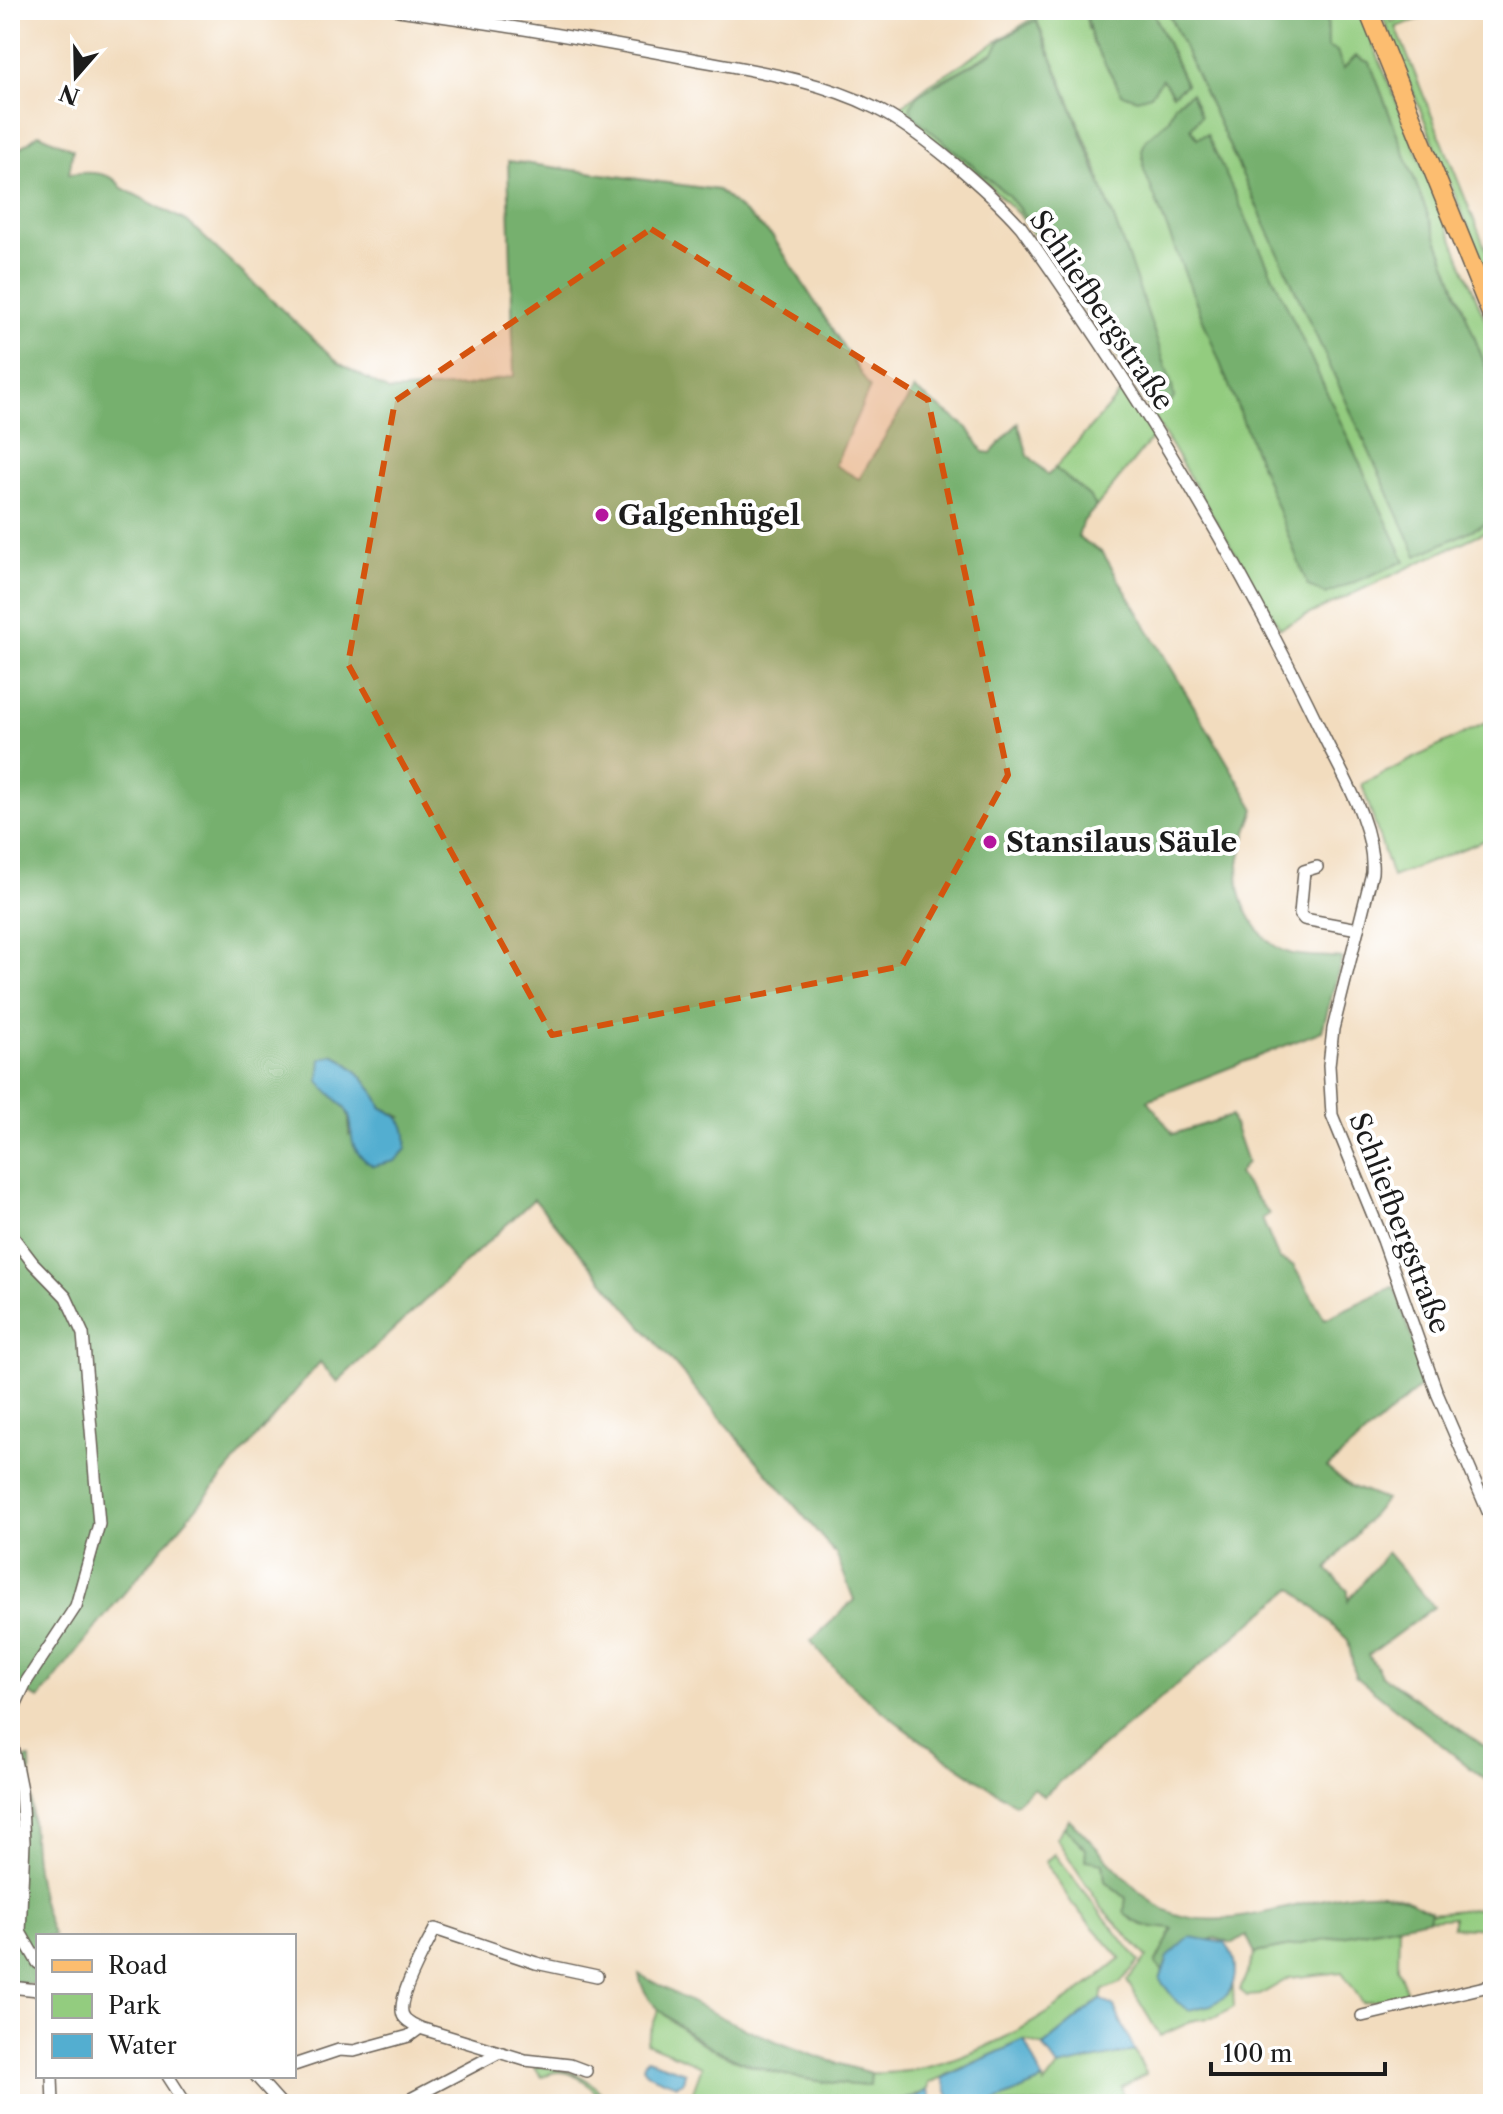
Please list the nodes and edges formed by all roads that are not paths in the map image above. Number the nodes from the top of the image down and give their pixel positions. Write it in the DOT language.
graph roads {
  1 [pos="407,10"];
  2 [pos="1368,10"];
  3 [pos="1493,318"];
  4 [pos="1317,867"];
  5 [pos="1358,929"];
  6 [pos="10,1233"];
  7 [pos="1493,1523"];
  8 [pos="10,1716"];
  9 [pos="10,1735"];
  10 [pos="36,1960"];
  11 [pos="597,1976"];
  12 [pos="1493,1985"];
  13 [pos="10,1987"];
  14 [pos="36,1990"];
  15 [pos="1362,2016"];
  16 [pos="420,2028"];
  17 [pos="498,2053"];
  18 [pos="296,2064"];
  19 [pos="586,2071"];
  20 [pos="52,2078"];
  21 [pos="169,2078"];
  22 [pos="260,2078"];
  23 [pos="53,2104"];
  24 [pos="186,2104"];
  25 [pos="281,2104"];
  26 [pos="401,2104"];
  1 -- 5 [label="street, Schliefbergstraße"];
  2 -- 3 [label="main road"];
  4 -- 5 [label="street"];
  5 -- 7 [label="street, Schliefbergstraße"];
  6 -- 8 [label="street"];
  9 -- 10 [label="street"];
  11 -- 16 [label="street"];
  12 -- 15 [label="street"];
  13 -- 14 [label="street"];
  16 -- 17 [label="street"];
  16 -- 18 [label="street"];
  17 -- 19 [label="street"];
  17 -- 26 [label="street"];
  20 -- 23 [label="street"];
  21 -- 24 [label="street"];
  22 -- 25 [label="street"];
}
